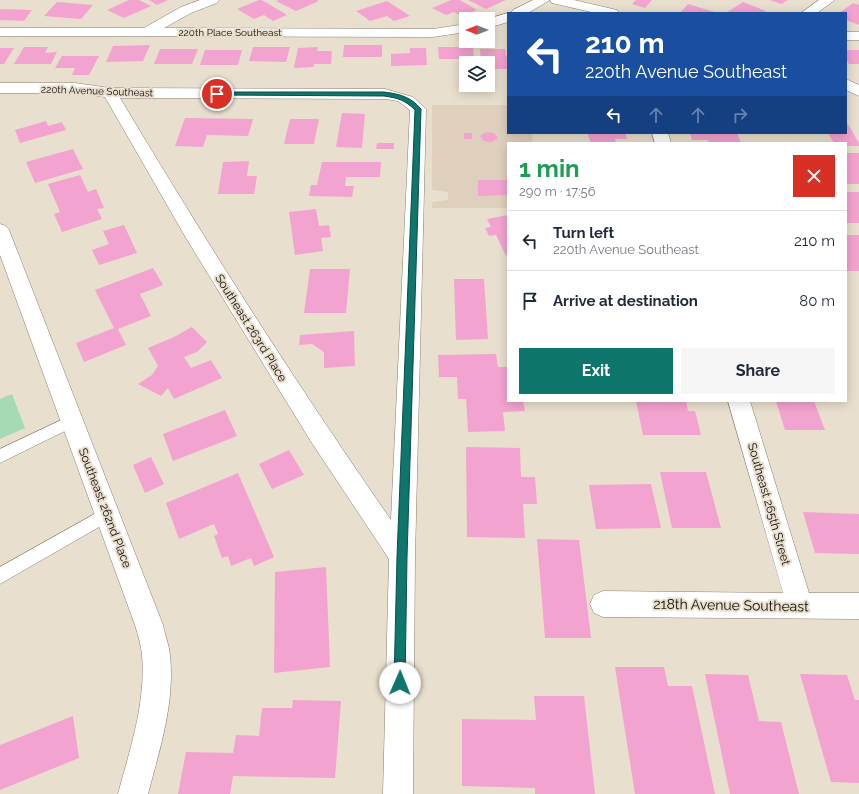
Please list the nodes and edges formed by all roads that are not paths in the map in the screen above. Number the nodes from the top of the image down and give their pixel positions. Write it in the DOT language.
graph roads {
  1 [pos="212,0"];
  2 [pos="543,0"];
  3 [pos="557,0"];
  4 [pos="828,0"];
  5 [pos="520,12"];
  6 [pos="608,12"];
  7 [pos="810,12"];
  8 [pos="507,17"];
  9 [pos="495,22"];
  10 [pos="459,29"];
  11 [pos="0,32"];
  12 [pos="148,32"];
  13 [pos="847,36"];
  14 [pos="859,36"];
  15 [pos="847,85"];
  16 [pos="0,88"];
  17 [pos="859,91"];
  18 [pos="110,93"];
  19 [pos="0,230"];
  20 [pos="739,402"];
  21 [pos="72,421"];
  22 [pos="0,456"];
  23 [pos="107,514"];
  24 [pos="402,557"];
  25 [pos="0,576"];
  26 [pos="603,604"];
  27 [pos="800,606"];
  28 [pos="859,606"];
  29 [pos="133,794"];
  30 [pos="398,794"];
  1 -- 12 [label="street"];
  2 -- 5 [label="street"];
  3 -- 6 [label="street"];
  4 -- 7 [label="street"];
  8 -- 9 [label="street"];
  10 -- 12 [label="street, 220th Place Southeast"];
  11 -- 12 [label="street, 220th Place Southeast"];
  13 -- 14 [label="street"];
  15 -- 17 [label="street"];
  16 -- 18 [label="street, 220th Avenue Southeast"];
  18 -- 24 [label="street, Southeast 263rd Place"];
  18 -- 24 [label="street, 220th Avenue Southeast"];
  19 -- 21 [label="street, Southeast 262nd Place"];
  20 -- 27 [label="street, Southeast 265th Street"];
  21 -- 22 [label="lane"];
  21 -- 23 [label="street, Southeast 262nd Place"];
  23 -- 25 [label="lane"];
  23 -- 29 [label="street, Southeast 262nd Place"];
  24 -- 30 [label="street"];
  26 -- 27 [label="street, 218th Avenue Southeast"];
  27 -- 28 [label="street, 218th Avenue Southeast"];
}
